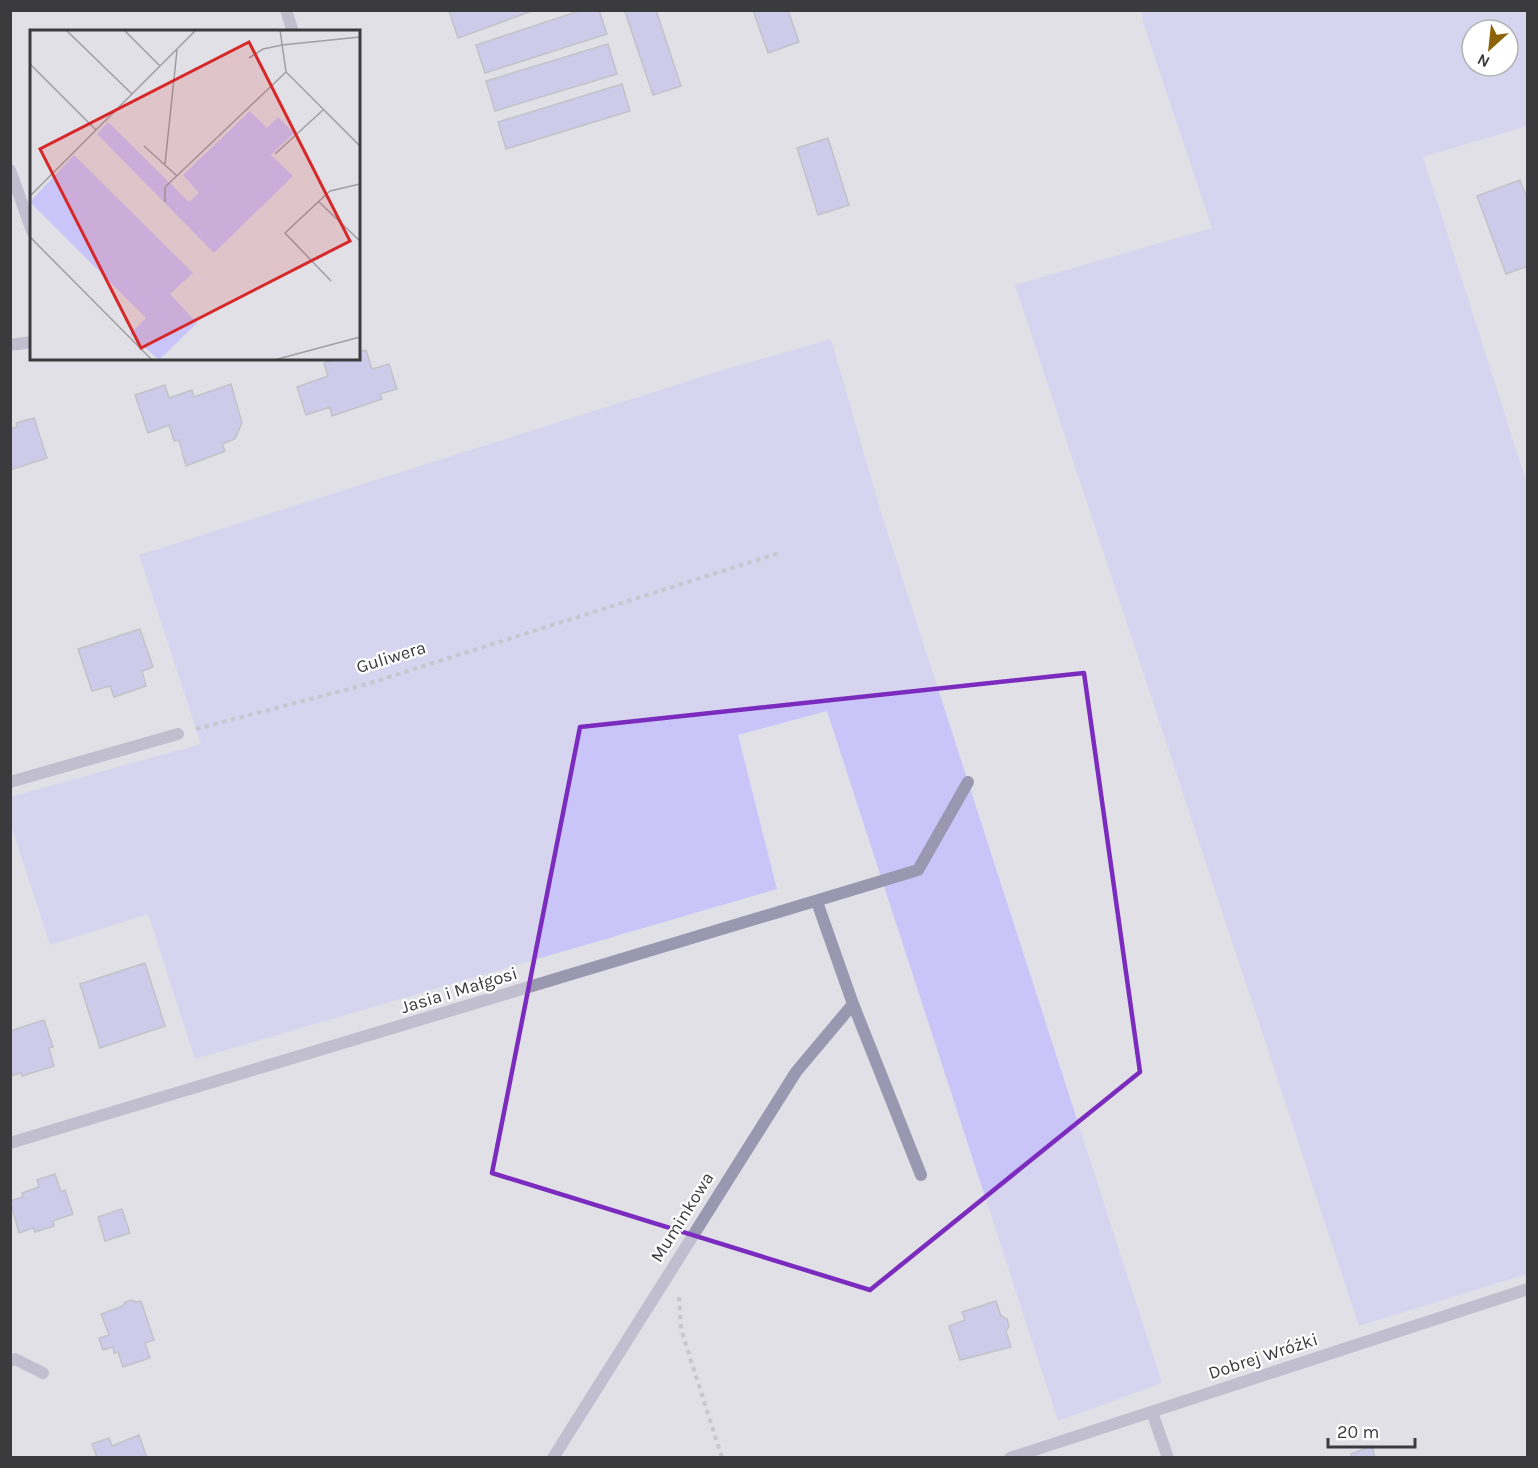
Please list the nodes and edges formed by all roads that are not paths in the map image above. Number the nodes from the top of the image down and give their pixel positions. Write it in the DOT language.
graph roads {
  1 [pos="286,10"];
  2 [pos="292,30"];
  3 [pos="10,170"];
  4 [pos="30,225"];
  5 [pos="30,342"];
  6 [pos="10,345"];
  7 [pos="178,734"];
  8 [pos="10,782"];
  9 [pos="968,782"];
  10 [pos="817,902"];
  11 [pos="854,1004"];
  12 [pos="10,1143"];
  13 [pos="921,1175"];
  14 [pos="1527,1289"];
  15 [pos="10,1361"];
  16 [pos="43,1373"];
  17 [pos="1152,1412"];
  18 [pos="553,1458"];
  19 [pos="1010,1458"];
  20 [pos="1168,1458"];
  1 -- 2 [label="street"];
  3 -- 4 [label="street"];
  5 -- 6 [label="street"];
  7 -- 8 [label="street"];
  9 -- 10 [label="street, Jasia i Małgosi"];
  10 -- 11 [label="street"];
  10 -- 12 [label="street, Jasia i Małgosi"];
  11 -- 13 [label="street"];
  11 -- 18 [label="street, Muminkowa"];
  14 -- 17 [label="street, Dobrej Wróżki"];
  15 -- 16 [label="street"];
  17 -- 19 [label="street, Dobrej Wróżki"];
  17 -- 20 [label="street"];
}
